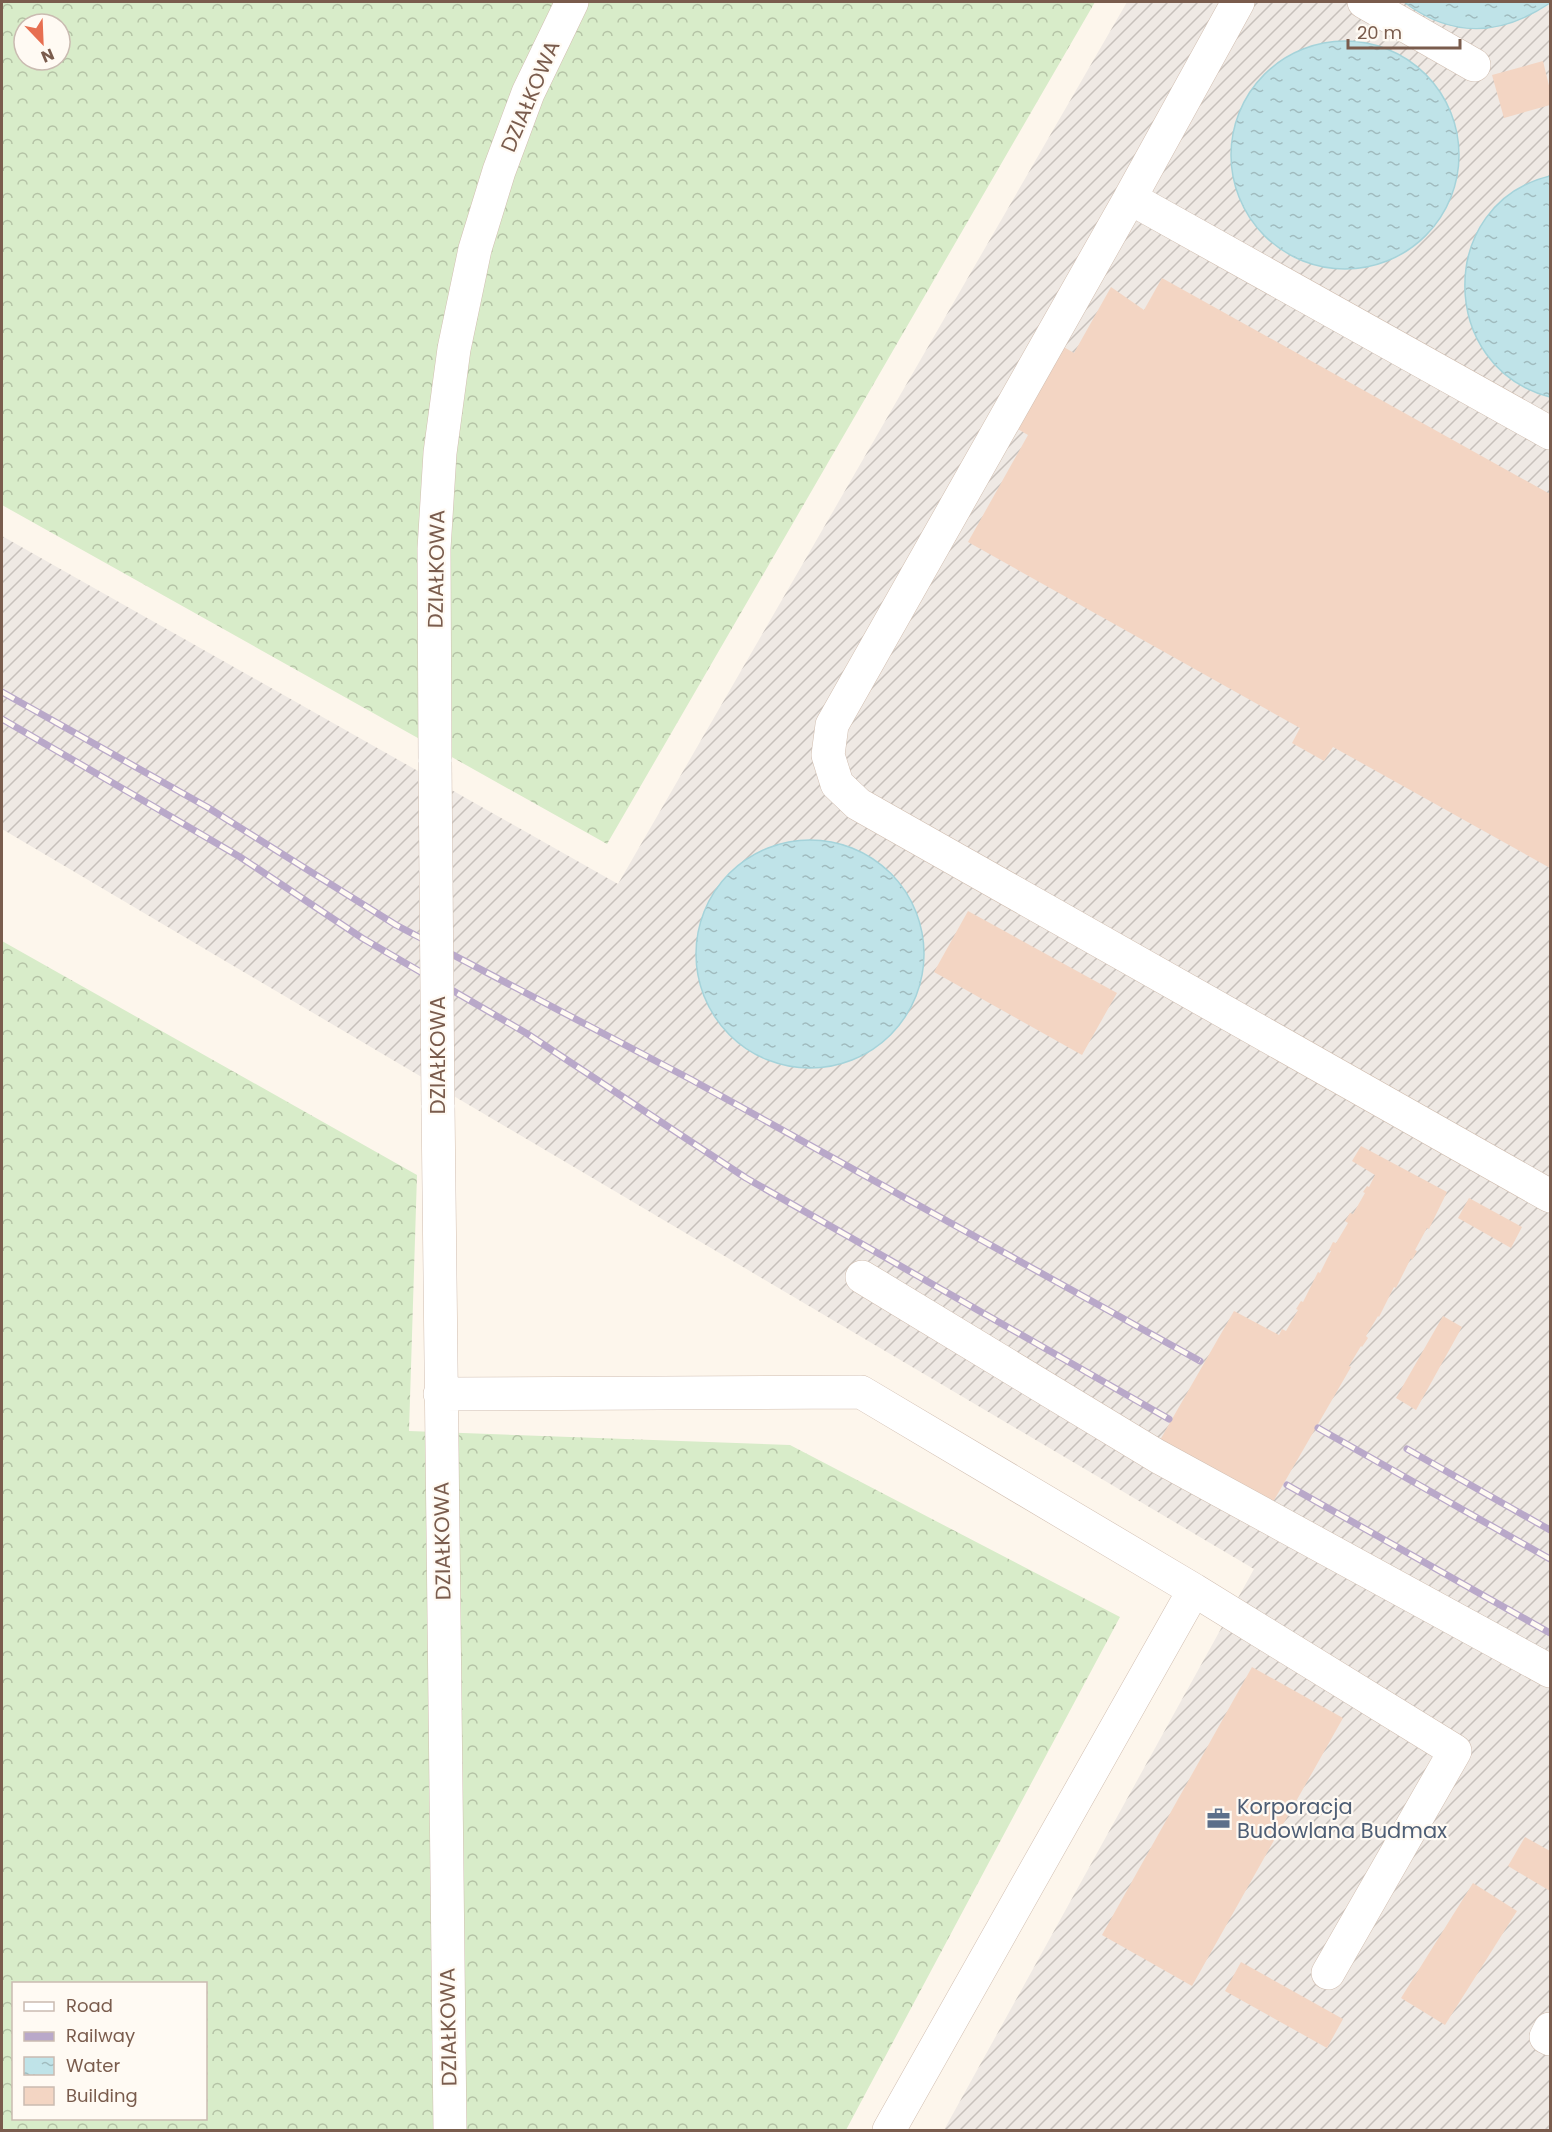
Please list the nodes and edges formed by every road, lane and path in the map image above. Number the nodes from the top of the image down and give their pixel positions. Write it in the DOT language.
graph roads {
  1 [pos="572,2"];
  2 [pos="1238,2"];
  3 [pos="1364,2"];
  4 [pos="1474,65"];
  5 [pos="1130,198"];
  6 [pos="1551,434"];
  7 [pos="1551,1196"];
  8 [pos="862,1277"];
  9 [pos="440,1394"];
  10 [pos="1194,1590"];
  11 [pos="1551,1671"];
  12 [pos="1328,1973"];
  13 [pos="1551,2029"];
  14 [pos="1551,2039"];
  15 [pos="450,2130"];
  16 [pos="889,2130"];
  1 -- 9 [label="street, DZIAŁKOWA, bridge"];
  2 -- 5 [label="street"];
  3 -- 4 [label="street"];
  5 -- 6 [label="street"];
  5 -- 7 [label="street"];
  8 -- 11 [label="street"];
  9 -- 10 [label="street"];
  9 -- 15 [label="street, DZIAŁKOWA"];
  10 -- 12 [label="street"];
  10 -- 16 [label="street"];
  13 -- 14 [label="street"];
}
